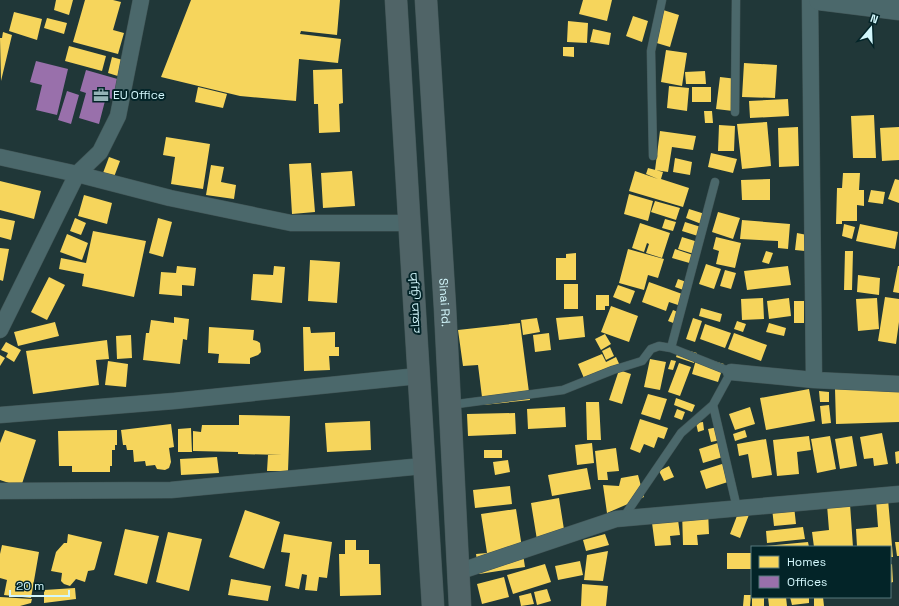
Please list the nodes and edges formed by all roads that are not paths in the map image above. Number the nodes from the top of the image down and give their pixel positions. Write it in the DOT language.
graph roads {
  1 [pos="141,0"];
  2 [pos="396,0"];
  3 [pos="426,0"];
  4 [pos="662,0"];
  5 [pos="736,0"];
  6 [pos="810,0"];
  7 [pos="819,0"];
  8 [pos="899,10"];
  9 [pos="735,112"];
  10 [pos="653,156"];
  11 [pos="0,157"];
  12 [pos="77,174"];
  13 [pos="715,182"];
  14 [pos="410,223"];
  15 [pos="0,330"];
  16 [pos="671,348"];
  17 [pos="731,372"];
  18 [pos="418,376"];
  19 [pos="814,380"];
  20 [pos="899,384"];
  21 [pos="450,405"];
  22 [pos="713,405"];
  23 [pos="0,415"];
  24 [pos="423,466"];
  25 [pos="0,491"];
  26 [pos="899,494"];
  27 [pos="737,508"];
  28 [pos="623,518"];
  29 [pos="458,572"];
  30 [pos="433,606"];
  31 [pos="460,606"];
  1 -- 12 [label="street"];
  2 -- 14 [label="main road, طريق صنعاء"];
  3 -- 21 [label="main road, Sinai Rd."];
  4 -- 10 [label="lane"];
  5 -- 9 [label="lane"];
  6 -- 19 [label="street"];
  7 -- 8 [label="street"];
  11 -- 12 [label="street"];
  12 -- 14 [label="street"];
  12 -- 15 [label="street"];
  13 -- 16 [label="lane"];
  14 -- 18 [label="main road, طريق صنعاء"];
  16 -- 17 [label="lane"];
  16 -- 21 [label="lane"];
  17 -- 19 [label="street"];
  17 -- 22 [label="lane"];
  18 -- 23 [label="street"];
  18 -- 24 [label="main road, طريق صنعاء"];
  19 -- 20 [label="street"];
  21 -- 29 [label="main road, Sinai Rd."];
  22 -- 27 [label="lane"];
  22 -- 28 [label="lane"];
  24 -- 25 [label="street"];
  24 -- 30 [label="main road, طريق صنعاء"];
  26 -- 27 [label="street"];
  27 -- 28 [label="street"];
  28 -- 29 [label="street"];
  29 -- 31 [label="main road, Sinai Rd."];
}
